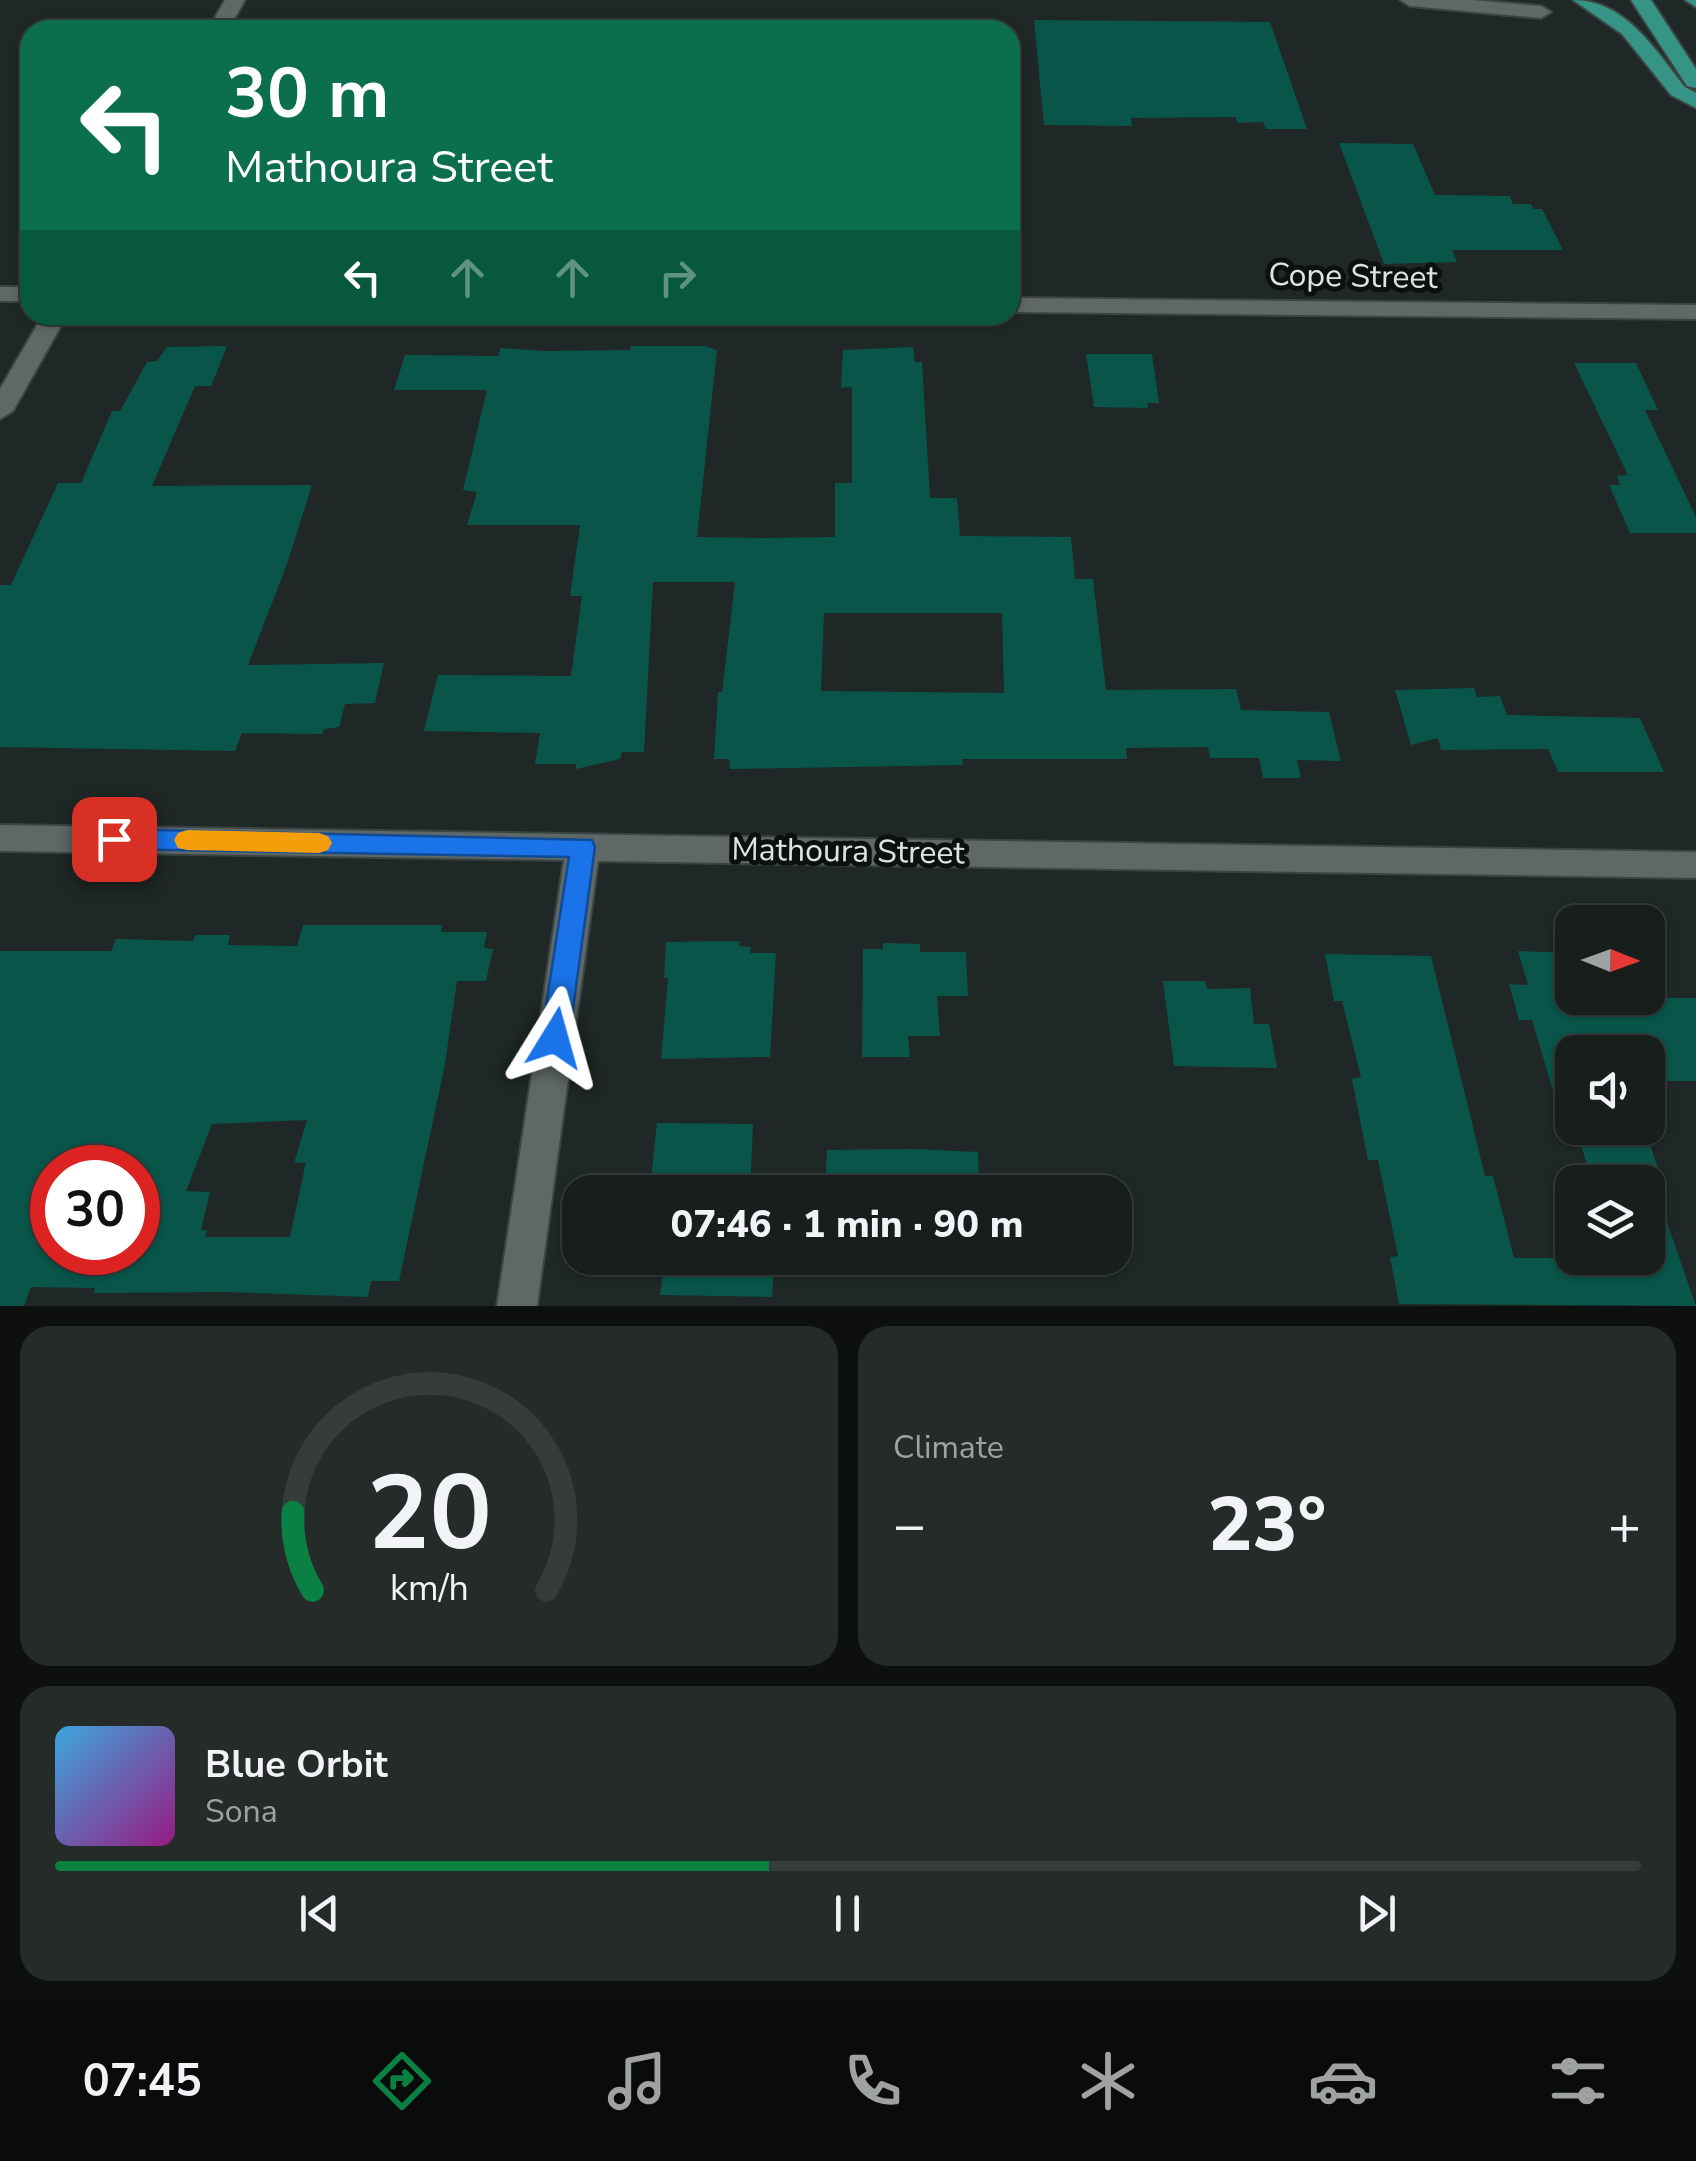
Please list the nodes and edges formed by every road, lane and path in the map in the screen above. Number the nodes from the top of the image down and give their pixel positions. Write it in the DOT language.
graph roads {
  1 [pos="1410,0"];
  2 [pos="1583,0"];
  3 [pos="1641,0"];
  4 [pos="1541,12"];
  5 [pos="1696,85"];
  6 [pos="1696,102"];
  7 [pos="1020,305"];
  8 [pos="1696,312"];
  9 [pos="49,325"];
  10 [pos="0,411"];
  11 [pos="0,838"];
  12 [pos="583,847"];
  13 [pos="1696,865"];
  14 [pos="517,1306"];
  1 -- 4 [label="street"];
  2 -- 6 [label="main road"];
  3 -- 5 [label="main road"];
  7 -- 8 [label="street, Cope Street"];
  9 -- 10 [label="street"];
  11 -- 12 [label="street, Mathoura Street"];
  12 -- 13 [label="street, Mathoura Street"];
  12 -- 14 [label="street"];
}
